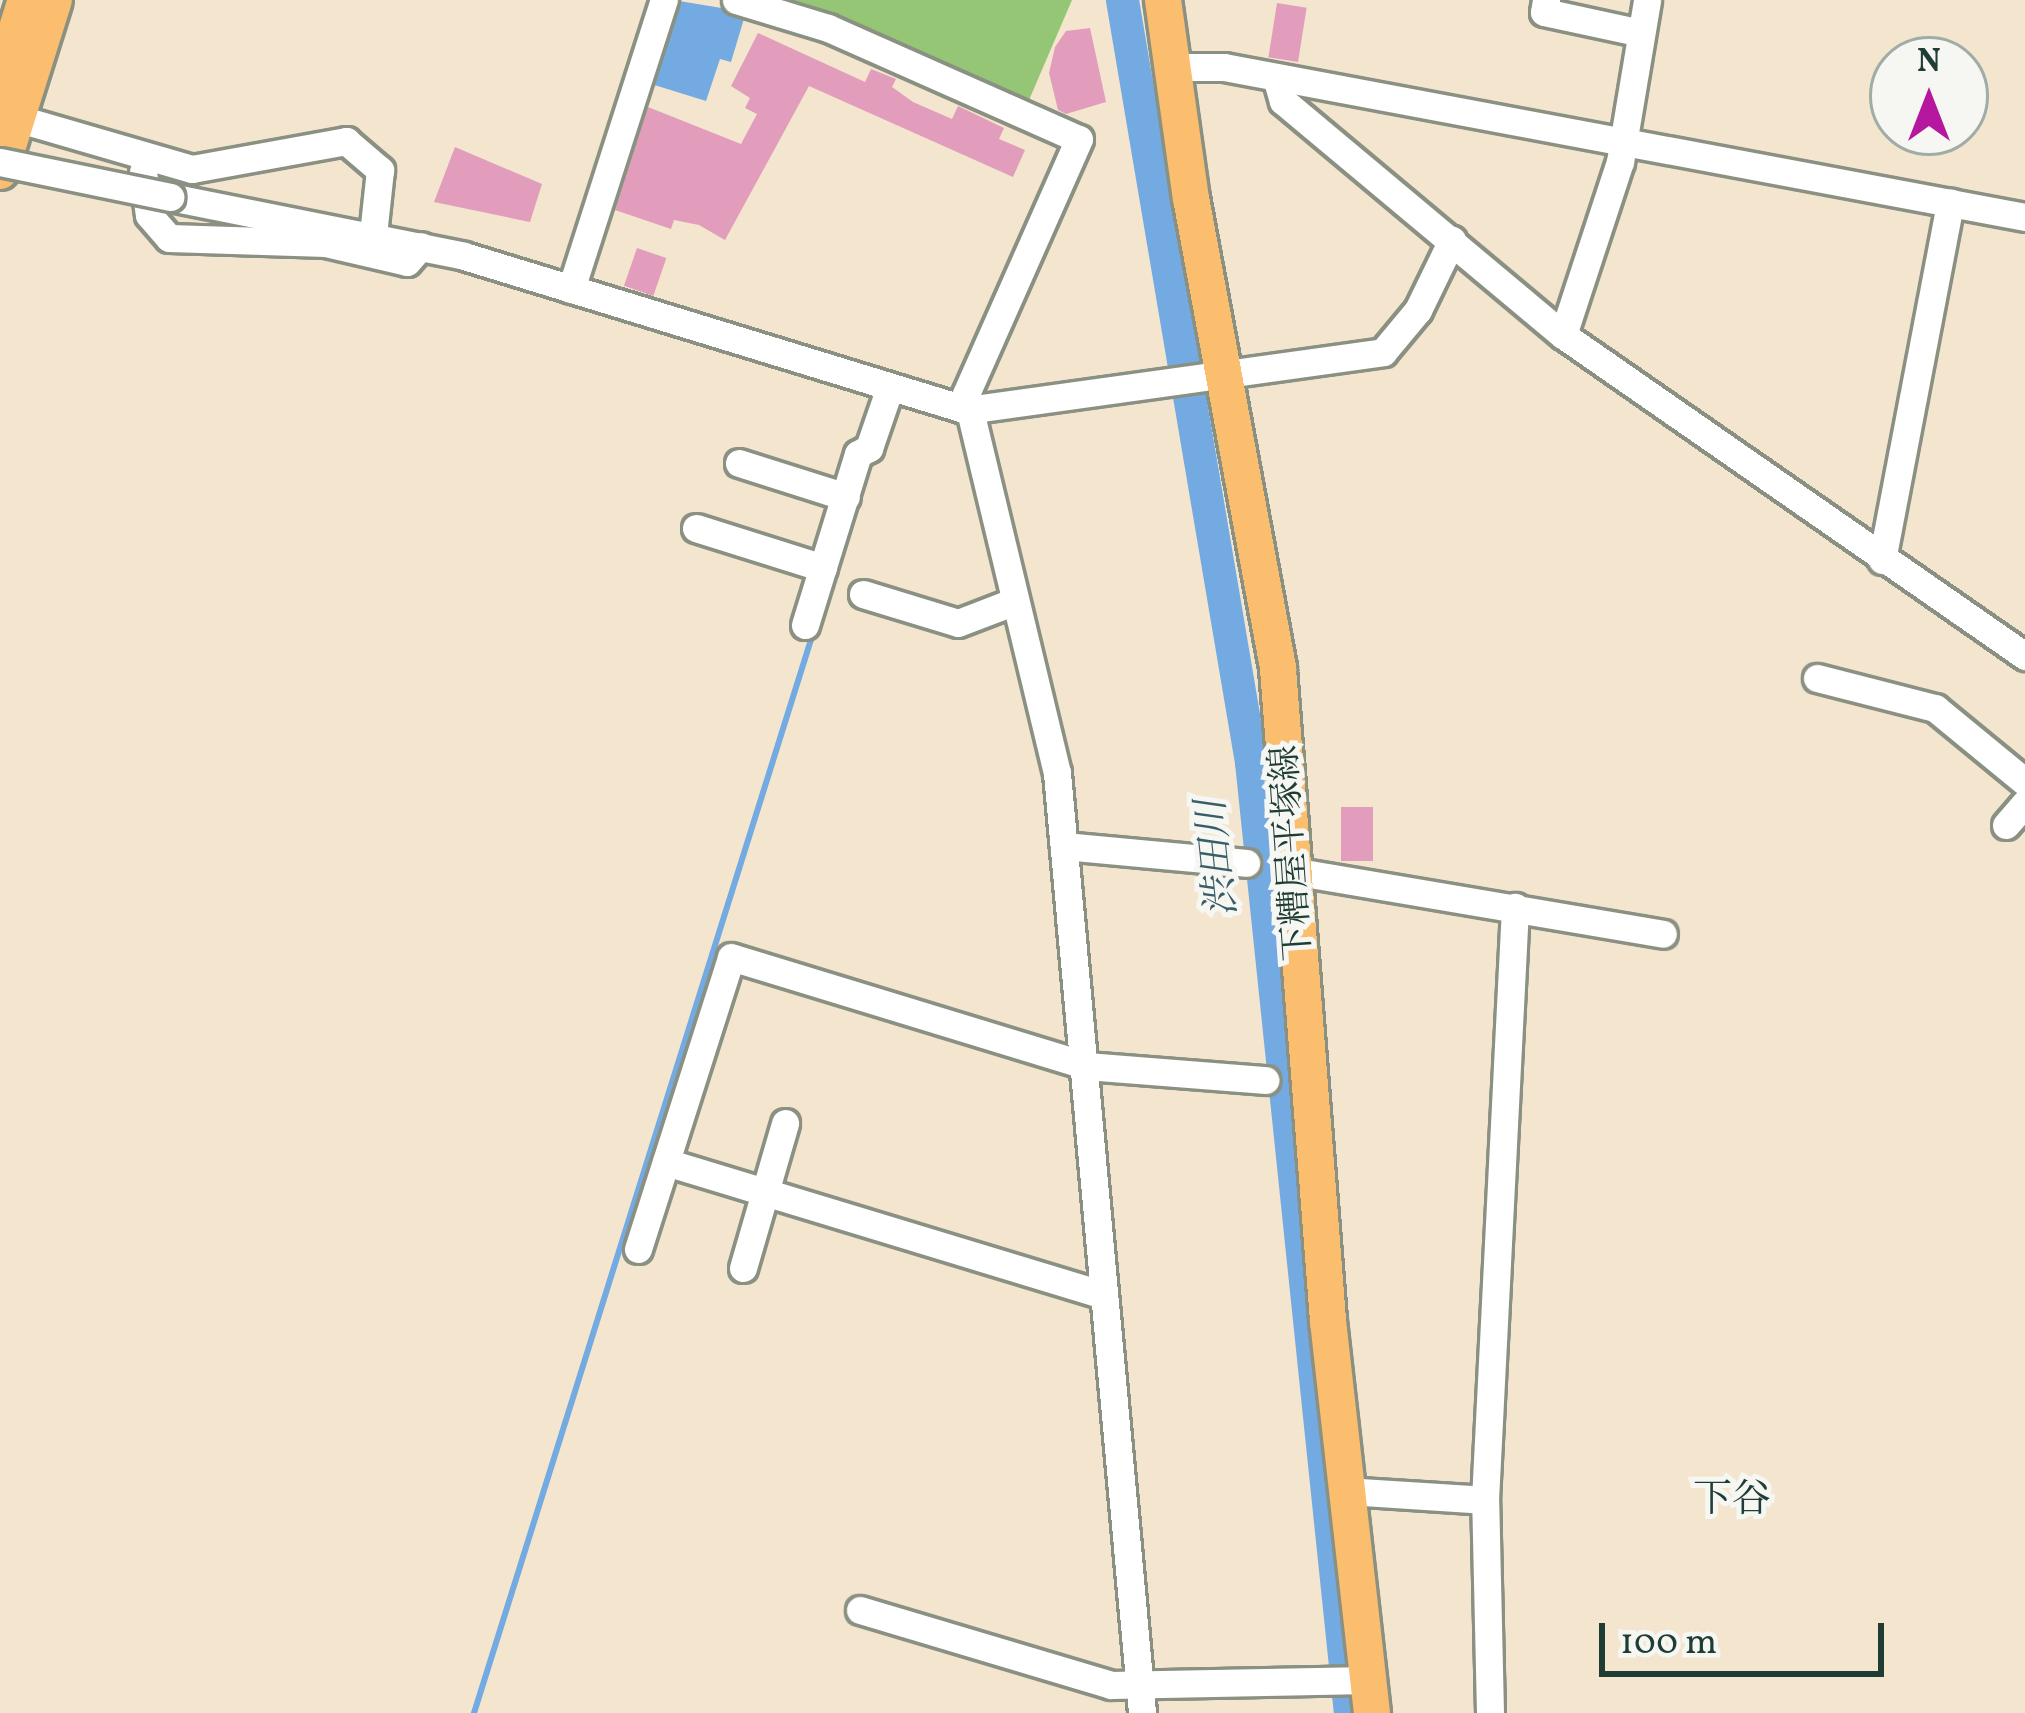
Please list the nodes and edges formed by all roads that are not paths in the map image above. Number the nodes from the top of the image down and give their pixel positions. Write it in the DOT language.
graph roads {
  1 [pos="3,0"];
  2 [pos="29,0"];
  3 [pos="54,0"];
  4 [pos="664,0"];
  5 [pos="736,0"];
  6 [pos="1163,0"];
  7 [pos="1546,0"];
  8 [pos="1647,0"];
  9 [pos="0,9"];
  10 [pos="1641,33"];
  11 [pos="1171,67"];
  12 [pos="1276,77"];
  13 [pos="8,105"];
  14 [pos="1622,141"];
  15 [pos="145,158"];
  16 [pos="0,166"];
  17 [pos="1950,202"];
  18 [pos="2025,217"];
  19 [pos="373,234"];
  20 [pos="1452,240"];
  21 [pos="421,246"];
  22 [pos="571,290"];
  23 [pos="1563,335"];
  24 [pos="1219,379"];
  25 [pos="889,390"];
  26 [pos="968,410"];
  27 [pos="740,464"];
  28 [pos="846,497"];
  29 [pos="696,528"];
  30 [pos="1882,560"];
  31 [pos="823,568"];
  32 [pos="863,594"];
  33 [pos="1015,601"];
  34 [pos="806,625"];
  35 [pos="2025,656"];
  36 [pos="1817,678"];
  37 [pos="2025,782"];
  38 [pos="2025,802"];
  39 [pos="2006,825"];
  40 [pos="1064,846"];
  41 [pos="1246,863"];
  42 [pos="1298,872"];
  43 [pos="1515,907"];
  44 [pos="1663,934"];
  45 [pos="1087,1066"];
  46 [pos="1265,1080"];
  47 [pos="785,1123"];
  48 [pos="666,1162"];
  49 [pos="766,1192"];
  50 [pos="638,1250"];
  51 [pos="743,1268"];
  52 [pos="1103,1295"];
  53 [pos="1346,1491"];
  54 [pos="1485,1499"];
  55 [pos="860,1610"];
  56 [pos="1370,1696"];
  57 [pos="1141,1700"];
  58 [pos="1490,1713"];
  1 -- 9 [label="highway"];
  2 -- 13 [label="highway"];
  3 -- 13 [label="main road"];
  4 -- 22 [label="street"];
  5 -- 26 [label="street"];
  6 -- 11 [label="main road, 下糟屋平塚線"];
  7 -- 10 [label="street"];
  8 -- 10 [label="street"];
  10 -- 14 [label="street"];
  11 -- 12 [label="street"];
  11 -- 24 [label="main road, 下糟屋平塚線"];
  12 -- 14 [label="street"];
  12 -- 20 [label="street"];
  13 -- 15 [label="street"];
  13 -- 16 [label="main road"];
  14 -- 17 [label="street"];
  14 -- 23 [label="street"];
  15 -- 19 [label="street"];
  15 -- 21 [label="street"];
  16 -- 19 [label="street, bridge"];
  17 -- 18 [label="street"];
  17 -- 30 [label="street"];
  19 -- 21 [label="street"];
  20 -- 23 [label="street"];
  20 -- 24 [label="street"];
  21 -- 22 [label="street"];
  22 -- 25 [label="street"];
  23 -- 30 [label="street"];
  24 -- 26 [label="street"];
  24 -- 42 [label="main road, 下糟屋平塚線"];
  25 -- 26 [label="street"];
  25 -- 28 [label="street"];
  26 -- 33 [label="street"];
  27 -- 28 [label="street"];
  28 -- 31 [label="street"];
  29 -- 31 [label="street"];
  30 -- 35 [label="street"];
  31 -- 34 [label="street"];
  32 -- 33 [label="street"];
  33 -- 40 [label="street"];
  36 -- 37 [label="street"];
  38 -- 39 [label="street"];
  40 -- 41 [label="street"];
  40 -- 45 [label="street"];
  42 -- 43 [label="street"];
  42 -- 53 [label="main road, 下糟屋平塚線"];
  43 -- 44 [label="street"];
  43 -- 54 [label="street"];
  45 -- 46 [label="street"];
  45 -- 48 [label="street"];
  45 -- 52 [label="street"];
  47 -- 49 [label="street"];
  48 -- 49 [label="street"];
  48 -- 50 [label="street"];
  49 -- 51 [label="street"];
  49 -- 52 [label="street"];
  52 -- 57 [label="street"];
  53 -- 54 [label="street"];
  53 -- 56 [label="main road, 下糟屋平塚線"];
  54 -- 58 [label="street"];
  55 -- 57 [label="street"];
  56 -- 57 [label="street"];
}
